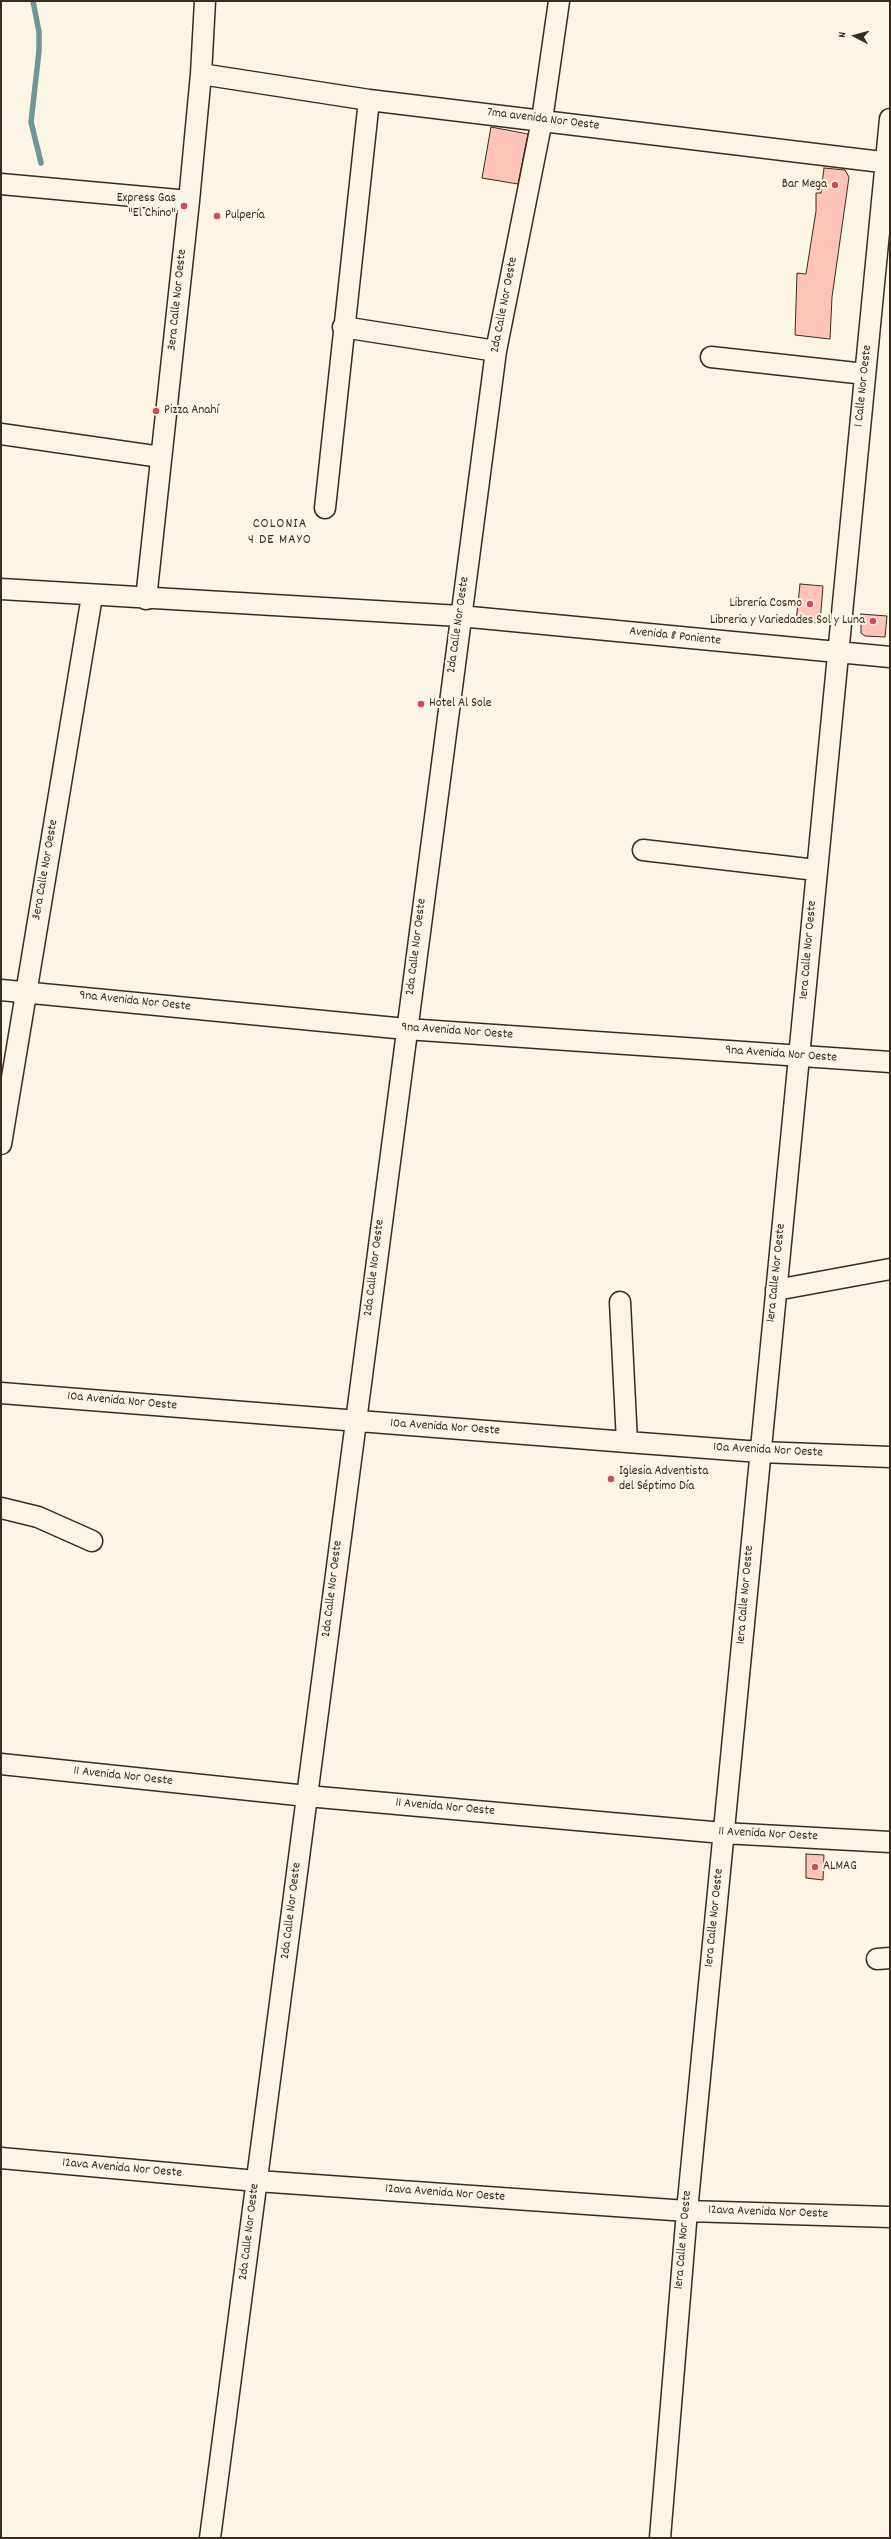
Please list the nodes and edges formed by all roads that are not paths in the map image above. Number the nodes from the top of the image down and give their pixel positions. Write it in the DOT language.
graph roads {
  1 [pos="205,1"];
  2 [pos="559,1"];
  3 [pos="201,74"];
  4 [pos="369,100"];
  5 [pos="890,119"];
  6 [pos="542,120"];
  7 [pos="888,163"];
  8 [pos="1,184"];
  9 [pos="189,201"];
  10 [pos="343,327"];
  11 [pos="496,351"];
  12 [pos="711,357"];
  13 [pos="865,374"];
  14 [pos="1,434"];
  15 [pos="161,457"];
  16 [pos="325,508"];
  17 [pos="1,589"];
  18 [pos="92,596"];
  19 [pos="146,599"];
  20 [pos="460,616"];
  21 [pos="837,653"];
  22 [pos="890,657"];
  23 [pos="643,850"];
  24 [pos="816,870"];
  25 [pos="1,990"];
  26 [pos="26,992"];
  27 [pos="406,1029"];
  28 [pos="798,1056"];
  29 [pos="890,1062"];
  30 [pos="1,1144"];
  31 [pos="890,1269"];
  32 [pos="776,1290"];
  33 [pos="620,1302"];
  34 [pos="1,1393"];
  35 [pos="355,1421"];
  36 [pos="626,1442"];
  37 [pos="760,1452"];
  38 [pos="890,1457"];
  39 [pos="1,1508"];
  40 [pos="92,1541"];
  41 [pos="1,1764"];
  42 [pos="306,1796"];
  43 [pos="723,1833"];
  44 [pos="890,1842"];
  45 [pos="1,2158"];
  46 [pos="257,2182"];
  47 [pos="686,2211"];
  48 [pos="890,2216"];
  49 [pos="210,2538"];
  50 [pos="660,2538"];
  1 -- 3 [label="street, 3era Calle Nor Oeste"];
  2 -- 6 [label="street, 2da Calle Nor Oeste"];
  3 -- 4 [label="street, 7ma avenida Nor Oeste"];
  3 -- 9 [label="street, 3era Calle Nor Oeste"];
  4 -- 6 [label="street, 7ma avenida Nor Oeste"];
  4 -- 10 [label="street"];
  5 -- 7 [label="street, 1 Calle Nor Oeste"];
  6 -- 7 [label="street, 7ma avenida Nor Oeste"];
  6 -- 11 [label="street, 2da Calle Nor Oeste"];
  7 -- 13 [label="street, 1 Calle Nor Oeste"];
  8 -- 9 [label="street"];
  9 -- 15 [label="street, 3era Calle Nor Oeste"];
  10 -- 11 [label="street"];
  10 -- 16 [label="street"];
  11 -- 20 [label="street, 2da Calle Nor Oeste"];
  12 -- 13 [label="street"];
  13 -- 21 [label="street, 1 Calle Nor Oeste"];
  14 -- 15 [label="street"];
  15 -- 19 [label="street, 3era Calle Nor Oeste"];
  17 -- 18 [label="street, Avenida 8 Poniente"];
  18 -- 19 [label="street, Avenida 8 Poniente"];
  18 -- 26 [label="street, 3era Calle Nor Oeste"];
  19 -- 20 [label="street, Avenida 8 Poniente"];
  20 -- 21 [label="street, Avenida 8 Poniente"];
  20 -- 27 [label="street, 2da Calle Nor Oeste"];
  21 -- 22 [label="street, Avenida 8 Poniente"];
  21 -- 24 [label="street, 1era Calle Nor Oeste"];
  23 -- 24 [label="street"];
  24 -- 28 [label="street, 1era Calle Nor Oeste"];
  25 -- 26 [label="street, 9na Avenida Nor Oeste"];
  26 -- 27 [label="street, 9na Avenida Nor Oeste"];
  26 -- 30 [label="street, 3era Calle Nor Oeste"];
  27 -- 28 [label="street, 9na Avenida Nor Oeste"];
  27 -- 35 [label="street, 2da Calle Nor Oeste"];
  28 -- 29 [label="street, 9na Avenida Nor Oeste"];
  28 -- 32 [label="street, 1era Calle Nor Oeste"];
  31 -- 32 [label="street"];
  32 -- 37 [label="street, 1era Calle Nor Oeste"];
  33 -- 36 [label="street"];
  34 -- 35 [label="street, 10a Avenida Nor Oeste"];
  35 -- 36 [label="street, 10a Avenida Nor Oeste"];
  35 -- 42 [label="street, 2da Calle Nor Oeste"];
  36 -- 37 [label="street, 10a Avenida Nor Oeste"];
  37 -- 38 [label="street, 10a Avenida Nor Oeste"];
  37 -- 43 [label="street, 1era Calle Nor Oeste"];
  39 -- 40 [label="street"];
  41 -- 42 [label="street, 11 Avenida Nor Oeste"];
  42 -- 43 [label="street, 11 Avenida Nor Oeste"];
  42 -- 46 [label="street, 2da Calle Nor Oeste"];
  43 -- 44 [label="street, 11 Avenida Nor Oeste"];
  43 -- 47 [label="street, 1era Calle Nor Oeste"];
  45 -- 46 [label="street, 12ava Avenida Nor Oeste"];
  46 -- 47 [label="street, 12ava Avenida Nor Oeste"];
  46 -- 49 [label="street, 2da Calle Nor Oeste"];
  47 -- 48 [label="street, 12ava Avenida Nor Oeste"];
  47 -- 50 [label="street, 1era Calle Nor Oeste"];
}
